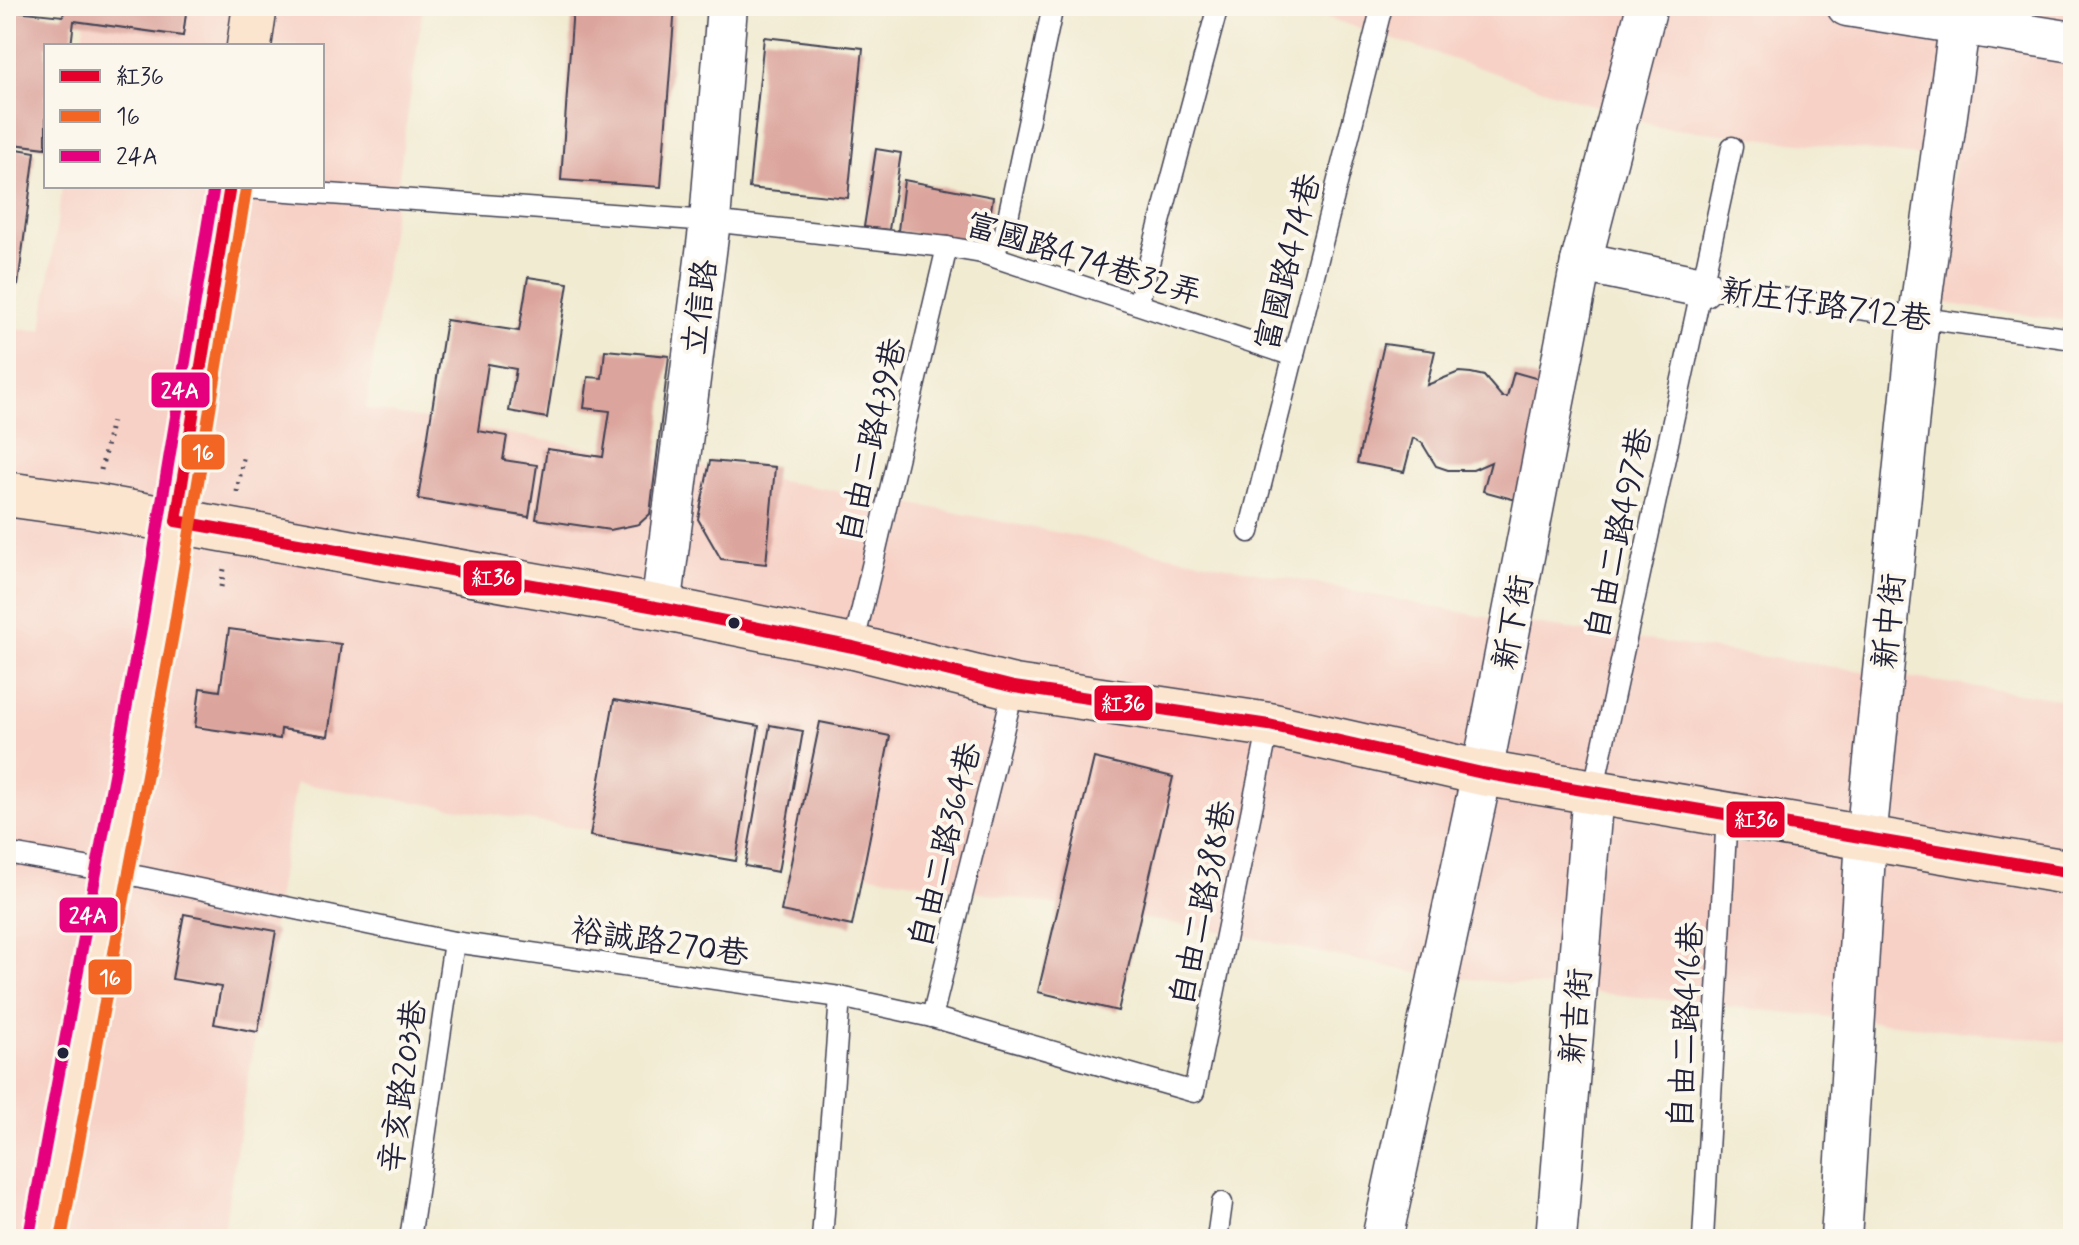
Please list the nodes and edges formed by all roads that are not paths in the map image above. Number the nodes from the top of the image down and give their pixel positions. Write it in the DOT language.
graph roads {
  1 [pos="255,6"];
  2 [pos="727,6"];
  3 [pos="1053,6"];
  4 [pos="1218,6"];
  5 [pos="1382,6"];
  6 [pos="1647,6"];
  7 [pos="1847,6"];
  8 [pos="1960,15"];
  9 [pos="2073,42"];
  10 [pos="249,44"];
  11 [pos="1732,147"];
  12 [pos="230,188"];
  13 [pos="244,188"];
  14 [pos="710,221"];
  15 [pos="947,247"];
  16 [pos="982,253"];
  17 [pos="1581,262"];
  18 [pos="1702,287"];
  19 [pos="1138,304"];
  20 [pos="1919,317"];
  21 [pos="2073,339"];
  22 [pos="1294,356"];
  23 [pos="6,494"];
  24 [pos="176,521"];
  25 [pos="1249,532"];
  26 [pos="661,608"];
  27 [pos="853,647"];
  28 [pos="1014,687"];
  29 [pos="1269,725"];
  30 [pos="1482,773"];
  31 [pos="1593,792"];
  32 [pos="1727,814"];
  33 [pos="1866,839"];
  34 [pos="6,853"];
  35 [pos="112,871"];
  36 [pos="2073,873"];
  37 [pos="454,942"];
  38 [pos="840,997"];
  39 [pos="932,1017"];
  40 [pos="1194,1092"];
  41 [pos="1222,1203"];
  42 [pos="45,1239"];
  43 [pos="410,1239"];
  44 [pos="822,1239"];
  45 [pos="1217,1239"];
  46 [pos="1382,1239"];
  47 [pos="1556,1239"];
  48 [pos="1703,1239"];
  49 [pos="1841,1239"];
  1 -- 10 [label="street"];
  2 -- 14 [label="street, 立信路"];
  3 -- 16 [label="lane"];
  4 -- 19 [label="lane"];
  5 -- 22 [label="lane, 富國路474巷"];
  6 -- 17 [label="street, 新下街"];
  7 -- 8 [label="street"];
  8 -- 9 [label="street"];
  8 -- 20 [label="street, 新中街"];
  11 -- 18 [label="lane, 自由二路497巷"];
  12 -- 24 [label="street"];
  13 -- 14 [label="lane, 富國路474巷32弄"];
  14 -- 15 [label="lane, 富國路474巷32弄"];
  14 -- 26 [label="street, 立信路"];
  15 -- 16 [label="lane, 富國路474巷32弄"];
  15 -- 27 [label="lane, 自由二路439巷"];
  16 -- 19 [label="lane, 富國路474巷32弄"];
  17 -- 18 [label="street, 新庄仔路712巷"];
  17 -- 30 [label="street, 新下街"];
  18 -- 20 [label="lane, 新庄仔路712巷"];
  18 -- 31 [label="lane, 自由二路497巷"];
  19 -- 22 [label="lane, 富國路474巷32弄"];
  20 -- 21 [label="lane, 新庄仔路712巷"];
  20 -- 33 [label="street, 新中街"];
  22 -- 25 [label="lane, 富國路474巷"];
  23 -- 24 [label="street"];
  24 -- 26 [label="street"];
  24 -- 35 [label="street"];
  26 -- 27 [label="street"];
  27 -- 28 [label="street"];
  28 -- 29 [label="street"];
  28 -- 39 [label="lane, 自由二路364巷"];
  29 -- 30 [label="street"];
  29 -- 40 [label="lane, 自由二路388巷"];
  30 -- 31 [label="street"];
  30 -- 46 [label="street, 新下街"];
  31 -- 32 [label="street"];
  31 -- 47 [label="street, 新吉街"];
  32 -- 33 [label="street"];
  32 -- 48 [label="lane, 自由二路416巷"];
  33 -- 36 [label="street"];
  33 -- 49 [label="street, 新中街"];
  34 -- 35 [label="lane, 裕誠路270巷"];
  35 -- 37 [label="lane, 裕誠路270巷"];
  35 -- 42 [label="street"];
  37 -- 38 [label="lane, 裕誠路270巷"];
  37 -- 43 [label="lane, 辛亥路203巷"];
  38 -- 39 [label="lane, 裕誠路270巷"];
  38 -- 44 [label="lane"];
  39 -- 40 [label="lane, 裕誠路270巷"];
  41 -- 45 [label="lane"];
}
